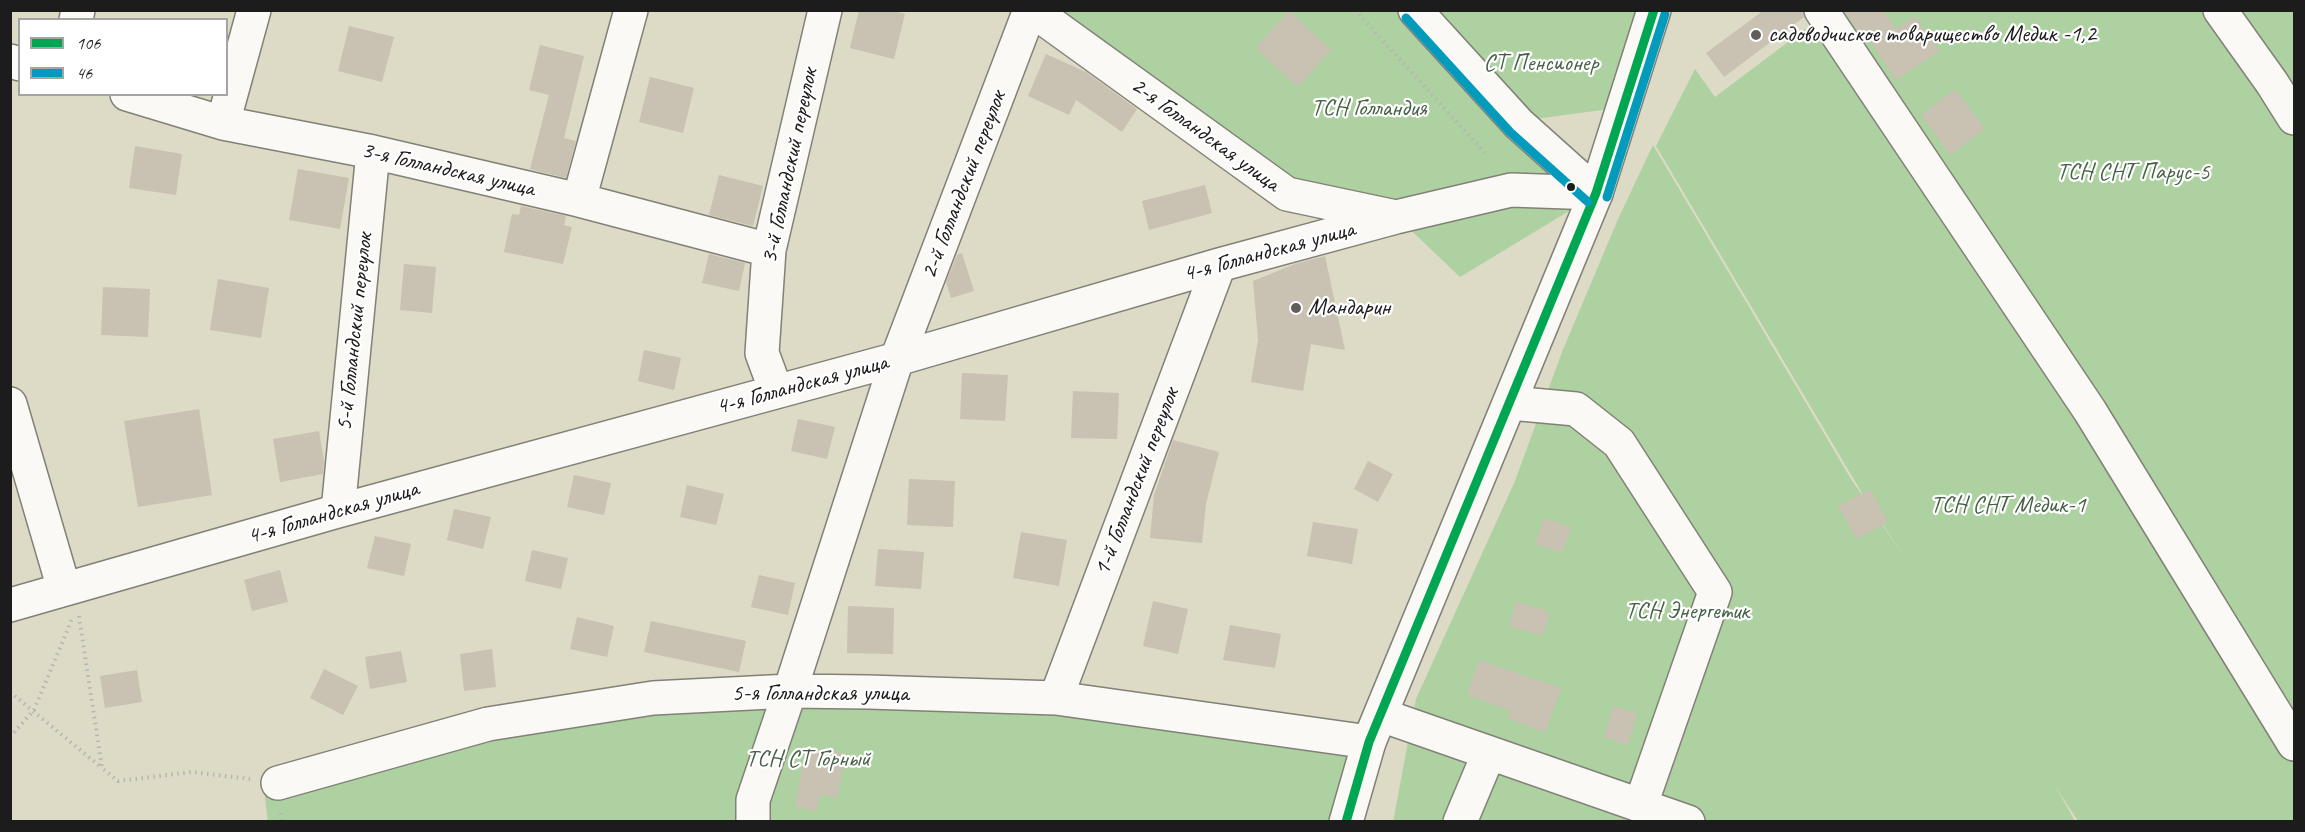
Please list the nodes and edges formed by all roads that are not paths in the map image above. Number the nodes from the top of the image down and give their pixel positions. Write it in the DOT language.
graph roads {
  1 [pos="254,10"];
  2 [pos="631,10"];
  3 [pos="825,10"];
  4 [pos="1031,10"];
  5 [pos="1415,10"];
  6 [pos="1654,10"];
  7 [pos="1821,10"];
  8 [pos="2220,10"];
  9 [pos="134,96"];
  10 [pos="2295,118"];
  11 [pos="223,123"];
  12 [pos="373,152"];
  13 [pos="1596,194"];
  14 [pos="579,200"];
  15 [pos="1396,217"];
  16 [pos="769,250"];
  17 [pos="1219,265"];
  18 [pos="897,359"];
  19 [pos="776,391"];
  20 [pos="1510,403"];
  21 [pos="10,404"];
  22 [pos="338,511"];
  23 [pos="71,597"];
  24 [pos="10,605"];
  25 [pos="790,691"];
  26 [pos="1056,698"];
  27 [pos="1375,729"];
  28 [pos="2295,744"];
  29 [pos="1489,753"];
  30 [pos="278,783"];
  31 [pos="1641,804"];
  32 [pos="753,822"];
  33 [pos="1346,822"];
  34 [pos="1460,822"];
  35 [pos="1688,822"];
  1 -- 11 [label="street"];
  2 -- 14 [label="street"];
  3 -- 16 [label="street, 3-й Голландский переулок"];
  4 -- 15 [label="street, 2-я Голландская улица"];
  4 -- 18 [label="street, 2-й Голландский переулок"];
  5 -- 13 [label="street"];
  6 -- 13 [label="street"];
  7 -- 28 [label="street"];
  8 -- 10 [label="street"];
  9 -- 11 [label="street, 3-я Голландская улица"];
  11 -- 12 [label="street, 3-я Голландская улица"];
  12 -- 14 [label="street, 3-я Голландская улица"];
  12 -- 22 [label="street, 5-й Голландский переулок"];
  13 -- 15 [label="street, 4-я Голландская улица"];
  13 -- 20 [label="street"];
  14 -- 16 [label="street, 3-я Голландская улица"];
  15 -- 17 [label="street, 4-я Голландская улица"];
  16 -- 19 [label="street, 3-й Голландский переулок"];
  17 -- 18 [label="street, 4-я Голландская улица"];
  17 -- 26 [label="street, 1-й Голландский переулок"];
  18 -- 19 [label="street, 4-я Голландская улица"];
  18 -- 25 [label="street, 2-й Голландский переулок"];
  19 -- 22 [label="street, 4-я Голландская улица"];
  20 -- 27 [label="street"];
  20 -- 31 [label="street"];
  21 -- 23 [label="street"];
  22 -- 23 [label="street, 4-я Голландская улица"];
  23 -- 24 [label="street, 4-я Голландская улица"];
  25 -- 26 [label="street, 5-я Голландская улица"];
  25 -- 30 [label="street, 5-я Голландская улица"];
  25 -- 32 [label="street, 2-й Голландский переулок"];
  26 -- 27 [label="street, 5-я Голландская улица"];
  27 -- 29 [label="street, 5-я Голландская улица"];
  27 -- 33 [label="street"];
  29 -- 31 [label="street, 5-я Голландская улица"];
  29 -- 34 [label="street"];
  31 -- 35 [label="street, 5-я Голландская улица"];
}
